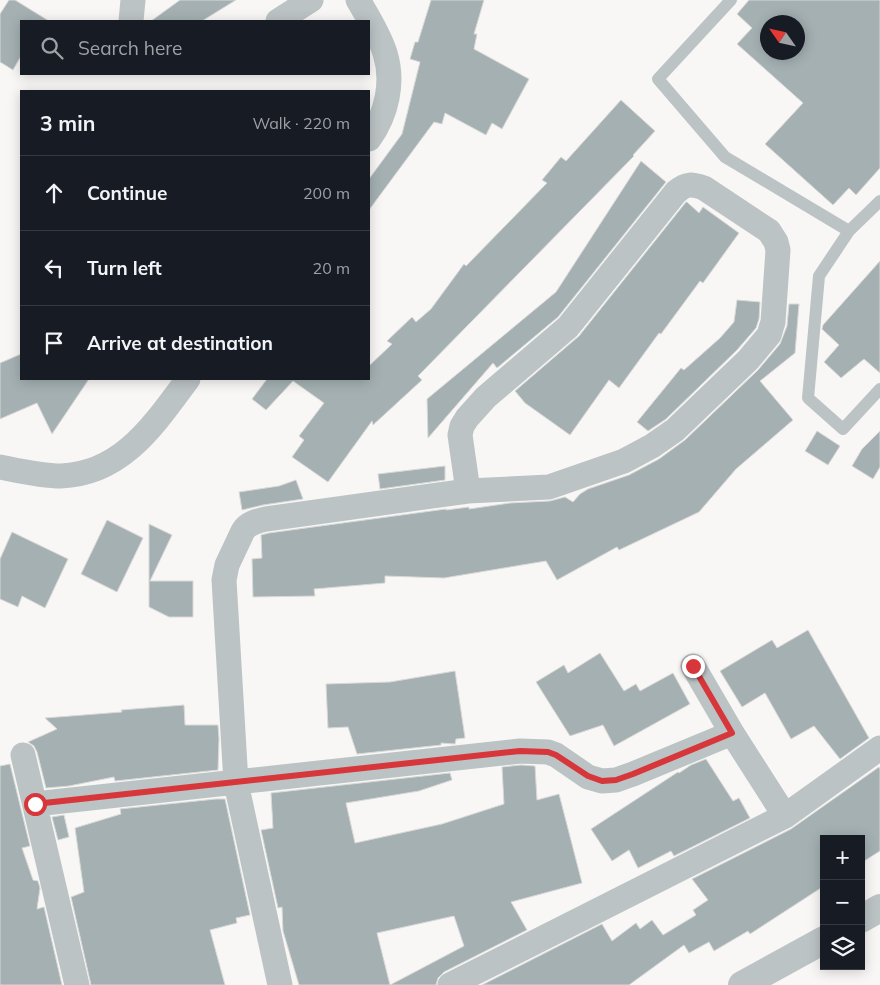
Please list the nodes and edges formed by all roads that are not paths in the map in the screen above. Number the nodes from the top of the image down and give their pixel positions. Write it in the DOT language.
graph roads {
  1 [pos="133,0"];
  2 [pos="311,0"];
  3 [pos="358,0"];
  4 [pos="731,0"];
  5 [pos="131,20"];
  6 [pos="280,20"];
  7 [pos="369,20"];
  8 [pos="370,21"];
  9 [pos="370,136"];
  10 [pos="880,201"];
  11 [pos="849,231"];
  12 [pos="187,380"];
  13 [pos="880,389"];
  14 [pos="0,467"];
  15 [pos="468,491"];
  16 [pos="693,666"];
  17 [pos="732,733"];
  18 [pos="880,748"];
  19 [pos="23,755"];
  20 [pos="236,783"];
  21 [pos="35,804"];
  22 [pos="785,816"];
  23 [pos="880,908"];
  24 [pos="865,917"];
  25 [pos="880,925"];
  26 [pos="865,932"];
  27 [pos="820,942"];
  28 [pos="820,956"];
  29 [pos="77,985"];
  30 [pos="280,985"];
  31 [pos="450,985"];
  32 [pos="742,985"];
  33 [pos="768,985"];
  1 -- 5 [label="street"];
  2 -- 6 [label="street"];
  3 -- 7 [label="street"];
  4 -- 11 [label="lane"];
  8 -- 9 [label="street"];
  10 -- 11 [label="lane"];
  11 -- 13 [label="lane"];
  12 -- 14 [label="street"];
  15 -- 15 [label="street"];
  15 -- 20 [label="street"];
  16 -- 17 [label="street"];
  17 -- 20 [label="street"];
  17 -- 22 [label="street"];
  18 -- 22 [label="street"];
  19 -- 21 [label="street"];
  20 -- 21 [label="street"];
  20 -- 30 [label="street"];
  21 -- 29 [label="street"];
  22 -- 31 [label="street"];
  23 -- 24 [label="street"];
  25 -- 26 [label="street"];
  27 -- 32 [label="street"];
  28 -- 33 [label="street"];
}
